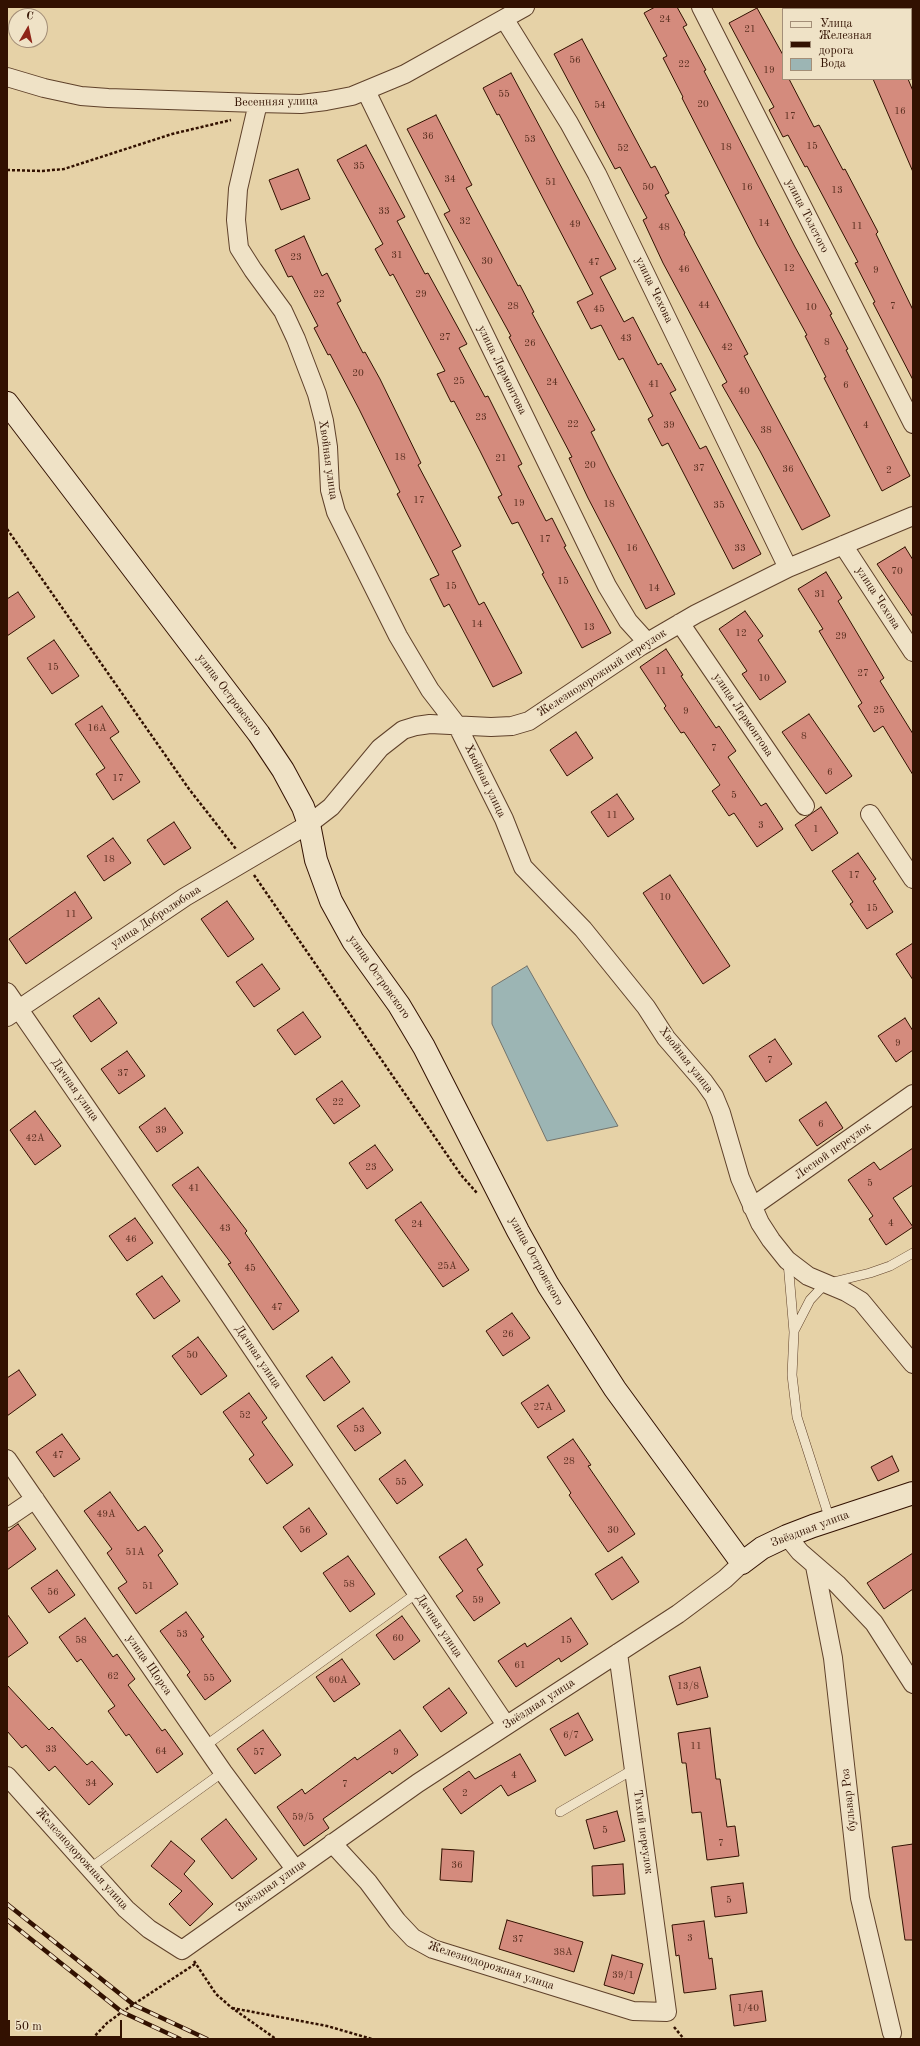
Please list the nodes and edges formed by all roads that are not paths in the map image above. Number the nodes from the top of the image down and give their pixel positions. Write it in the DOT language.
graph roads {
  1 [pos="526,7"];
  2 [pos="701,7"];
  3 [pos="505,20"];
  4 [pos="7,77"];
  5 [pos="366,91"];
  6 [pos="257,109"];
  7 [pos="7,403"];
  8 [pos="913,424"];
  9 [pos="913,516"];
  10 [pos="842,545"];
  11 [pos="788,568"];
  12 [pos="680,623"];
  13 [pos="647,642"];
  14 [pos="913,652"];
  15 [pos="457,725"];
  16 [pos="805,806"];
  17 [pos="870,814"];
  18 [pos="309,824"];
  19 [pos="913,879"];
  20 [pos="7,992"];
  21 [pos="13,1013"];
  22 [pos="913,1094"];
  23 [pos="752,1207"];
  24 [pos="913,1253"];
  25 [pos="788,1260"];
  26 [pos="824,1284"];
  27 [pos="794,1332"];
  28 [pos="913,1364"];
  29 [pos="7,1459"];
  30 [pos="913,1493"];
  31 [pos="35,1499"];
  32 [pos="7,1518"];
  33 [pos="830,1520"];
  34 [pos="787,1536"];
  35 [pos="742,1563"];
  36 [pos="815,1566"];
  37 [pos="417,1593"];
  38 [pos="618,1653"];
  39 [pos="913,1684"];
  40 [pos="506,1725"];
  41 [pos="205,1746"];
  42 [pos="634,1769"];
  43 [pos="223,1772"];
  44 [pos="7,1776"];
  45 [pos="560,1812"];
  46 [pos="332,1843"];
  47 [pos="89,1869"];
  48 [pos="296,1869"];
  49 [pos="182,1950"];
  50 [pos="668,2012"];
  51 [pos="892,2033"];
  1 -- 3 [label="street, Весенняя улица"];
  2 -- 8 [label="street, улица Толстого"];
  3 -- 5 [label="street, Весенняя улица"];
  3 -- 11 [label="street, улица Чехова"];
  4 -- 6 [label="street, Весенняя улица"];
  5 -- 6 [label="street, Весенняя улица"];
  5 -- 13 [label="street, улица Лермонтова"];
  6 -- 15 [label="street, Хвойная улица"];
  7 -- 18 [label="street, улица Островского"];
  9 -- 10 [label="street, Железнодорожный переулок"];
  10 -- 11 [label="street, Железнодорожный переулок"];
  10 -- 14 [label="street, улица Чехова"];
  11 -- 12 [label="street, Железнодорожный переулок"];
  12 -- 13 [label="street, Железнодорожный переулок"];
  12 -- 16 [label="street, улица Лермонтова"];
  13 -- 15 [label="street, Железнодорожный переулок"];
  15 -- 18 [label="street, Железнодорожный переулок"];
  15 -- 23 [label="street, Хвойная улица"];
  17 -- 19 [label="street"];
  18 -- 21 [label="street, улица Добролюбова"];
  18 -- 35 [label="street, улица Островского"];
  20 -- 21 [label="street, Дачная улица"];
  21 -- 37 [label="street, Дачная улица"];
  22 -- 23 [label="street, Лесной переулок"];
  23 -- 25 [label="street, Хвойная улица"];
  24 -- 26 [label="lane"];
  25 -- 26 [label="street, Хвойная улица"];
  25 -- 27 [label="lane"];
  26 -- 27 [label="lane"];
  26 -- 28 [label="street, Хвойная улица"];
  27 -- 33 [label="lane"];
  29 -- 31 [label="street, улица Щорса"];
  30 -- 33 [label="street, Звёздная улица"];
  31 -- 32 [label="street"];
  31 -- 41 [label="street, улица Щорса"];
  33 -- 34 [label="street, Звёздная улица"];
  34 -- 35 [label="street, Звёздная улица"];
  34 -- 36 [label="street"];
  35 -- 38 [label="street, Звёздная улица"];
  36 -- 39 [label="street"];
  36 -- 51 [label="street, бульвар Роз"];
  37 -- 40 [label="street, Дачная улица"];
  37 -- 41 [label="lane"];
  38 -- 40 [label="street, Звёздная улица"];
  38 -- 42 [label="street, Тихий переулок"];
  40 -- 46 [label="street, Звёздная улица"];
  41 -- 43 [label="street, улица Щорса"];
  42 -- 45 [label="lane"];
  42 -- 50 [label="street, Тихий переулок"];
  43 -- 47 [label="lane"];
  43 -- 48 [label="street, улица Щорса"];
  44 -- 47 [label="street, Железнодорожная улица"];
  46 -- 48 [label="street, Звёздная улица"];
  46 -- 50 [label="street, Железнодорожная улица"];
  47 -- 49 [label="street, Железнодорожная улица"];
  48 -- 49 [label="street, Звёздная улица"];
}
